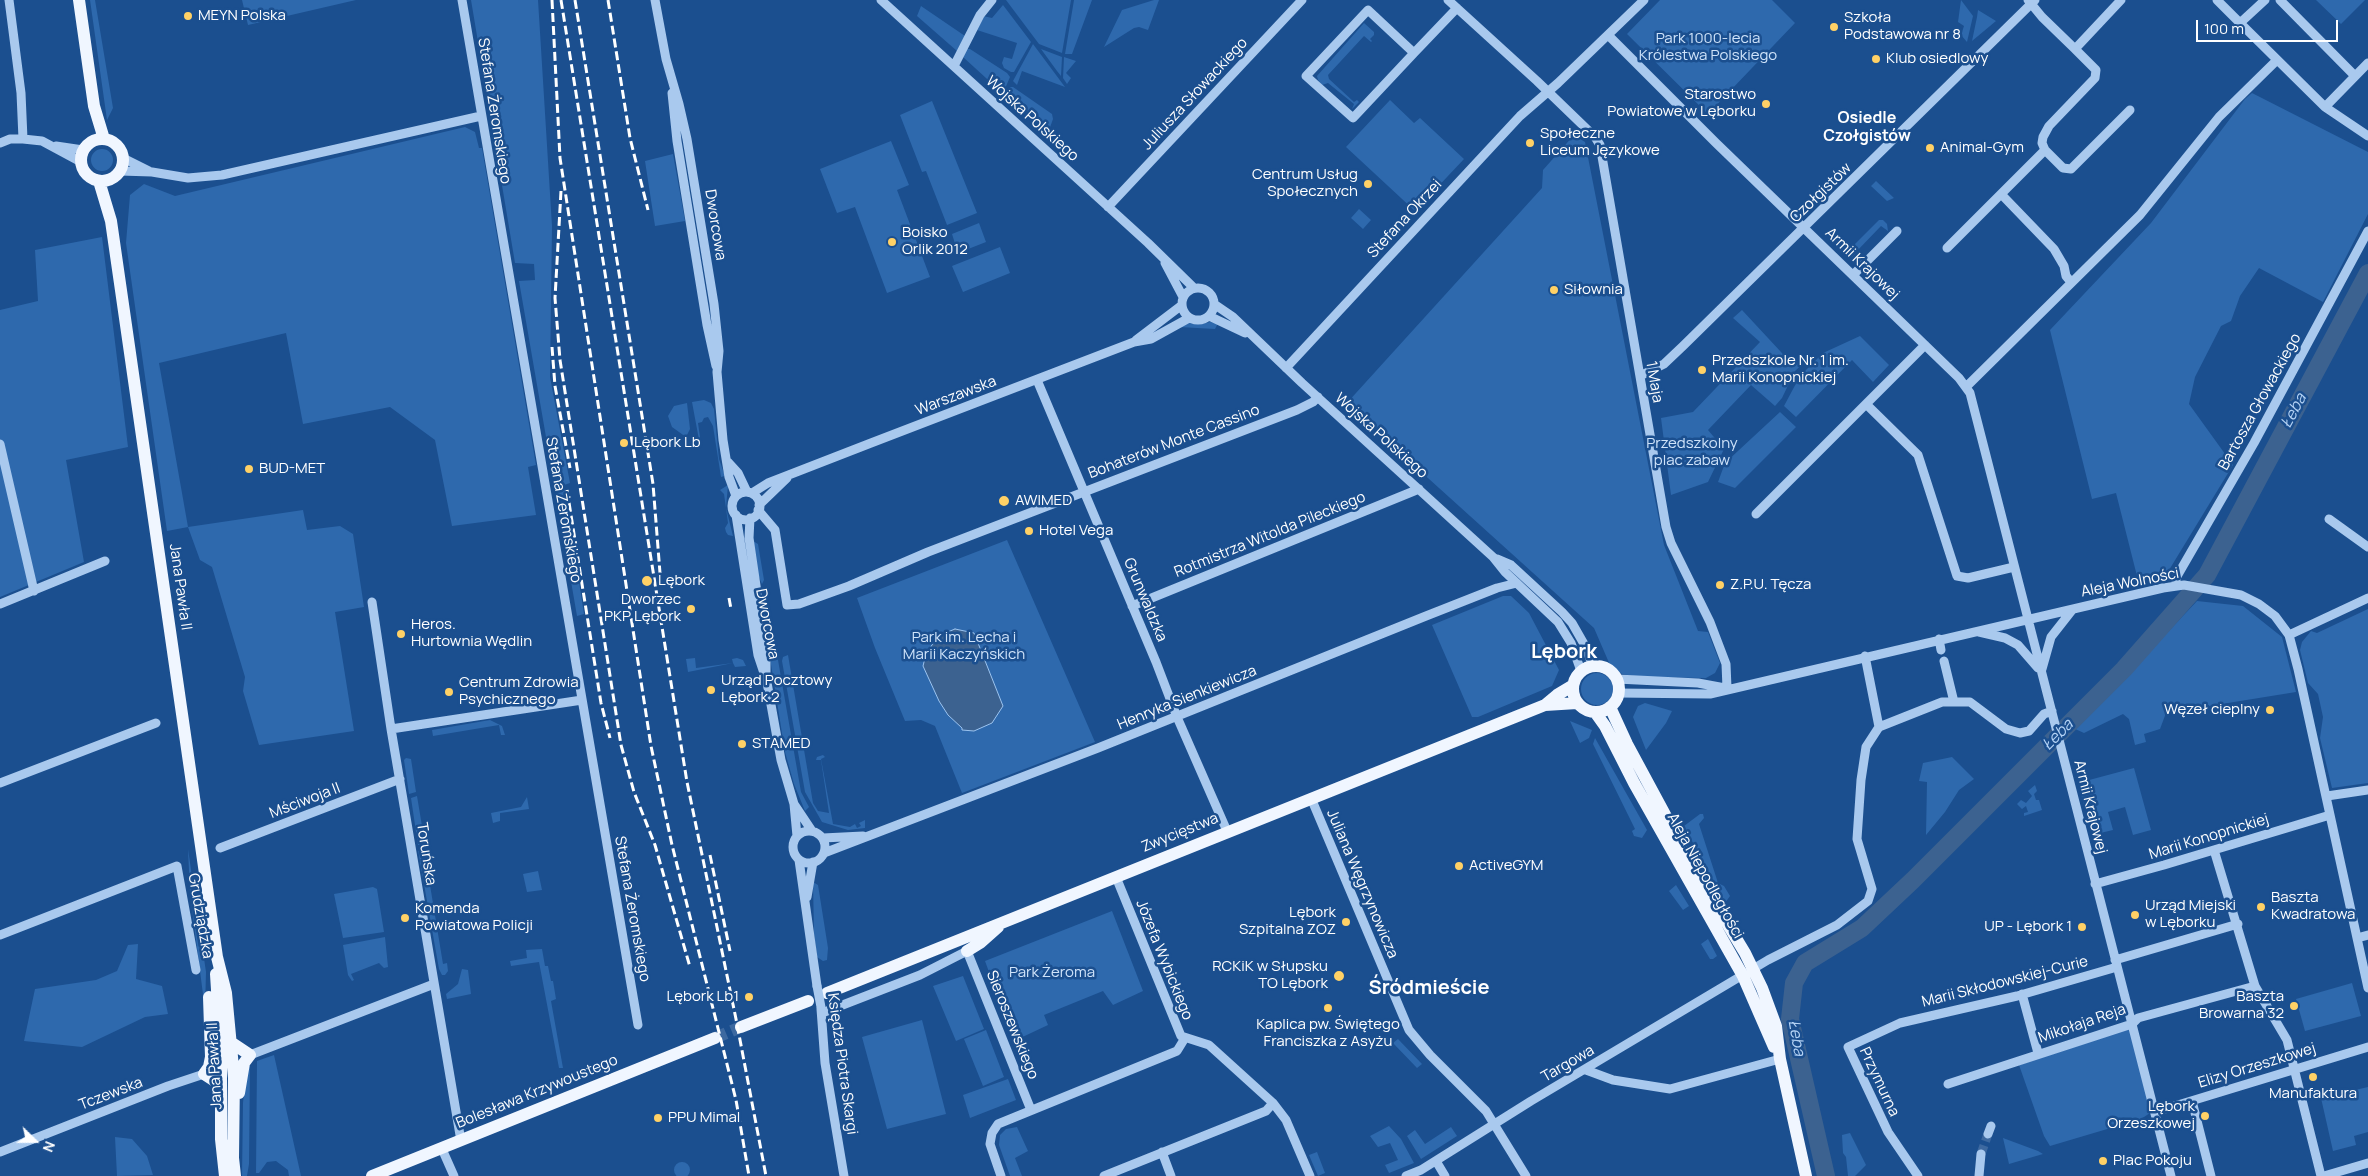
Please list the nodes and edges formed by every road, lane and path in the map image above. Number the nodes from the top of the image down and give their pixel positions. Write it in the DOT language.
graph roads {
  1 [pos="9,0"];
  2 [pos="79,0"];
  3 [pos="462,0"];
  4 [pos="655,0"];
  5 [pos="881,0"];
  6 [pos="992,0"];
  7 [pos="1302,0"];
  8 [pos="1644,0"];
  9 [pos="2122,0"];
  10 [pos="2218,0"];
  11 [pos="2265,0"];
  12 [pos="2280,0"];
  13 [pos="2031,1"];
  14 [pos="1452,2"];
  15 [pos="2240,23"];
  16 [pos="1608,35"];
  17 [pos="2075,49"];
  18 [pos="1414,53"];
  19 [pos="2276,61"];
  20 [pos="2368,63"];
  21 [pos="954,66"];
  22 [pos="2355,76"];
  23 [pos="1548,91"];
  24 [pos="2325,107"];
  25 [pos="2130,110"];
  26 [pos="481,116"];
  27 [pos="2368,136"];
  28 [pos="23,138"];
  29 [pos="99,140"];
  30 [pos="0,142"];
  31 [pos="2045,150"];
  32 [pos="82,156"];
  33 [pos="123,158"];
  34 [pos="152,172"];
  35 [pos="110,177"];
  36 [pos="2001,194"];
  37 [pos="1108,207"];
  38 [pos="1805,228"];
  39 [pos="2368,231"];
  40 [pos="1897,232"];
  41 [pos="1947,248"];
  42 [pos="1164,260"];
  43 [pos="1853,275"];
  44 [pos="2071,282"];
  45 [pos="1194,288"];
  46 [pos="1183,301"];
  47 [pos="1214,304"];
  48 [pos="1209,316"];
  49 [pos="1189,318"];
  50 [pos="1250,335"];
  51 [pos="1134,342"];
  52 [pos="1925,345"];
  53 [pos="1286,368"];
  54 [pos="1640,376"];
  55 [pos="1037,380"];
  56 [pos="1966,387"];
  57 [pos="1318,397"];
  58 [pos="1866,404"];
  59 [pos="0,444"];
  60 [pos="728,462"];
  61 [pos="789,476"];
  62 [pos="1419,489"];
  63 [pos="1084,492"];
  64 [pos="750,493"];
  65 [pos="736,496"];
  66 [pos="759,507"];
  67 [pos="1756,514"];
  68 [pos="736,515"];
  69 [pos="750,518"];
  70 [pos="2329,519"];
  71 [pos="2368,547"];
  72 [pos="1493,557"];
  73 [pos="105,561"];
  74 [pos="2014,567"];
  75 [pos="1517,583"];
  76 [pos="2180,586"];
  77 [pos="34,591"];
  78 [pos="2368,598"];
  79 [pos="372,602"];
  80 [pos="0,604"];
  81 [pos="787,605"];
  82 [pos="1132,606"];
  83 [pos="2073,608"];
  84 [pos="2027,619"];
  85 [pos="1974,631"];
  86 [pos="2289,635"];
  87 [pos="1939,639"];
  88 [pos="1941,650"];
  89 [pos="1865,656"];
  90 [pos="1944,661"];
  91 [pos="1587,668"];
  92 [pos="2041,672"];
  93 [pos="766,677"];
  94 [pos="1616,679"];
  95 [pos="1572,686"];
  96 [pos="1727,688"];
  97 [pos="1618,693"];
  98 [pos="582,700"];
  99 [pos="1954,702"];
  100 [pos="1577,703"];
  101 [pos="1546,705"];
  102 [pos="1610,707"];
  103 [pos="1595,712"];
  104 [pos="2052,712"];
  105 [pos="1177,717"];
  106 [pos="156,723"];
  107 [pos="1879,727"];
  108 [pos="391,729"];
  109 [pos="400,779"];
  110 [pos="0,783"];
  111 [pos="2368,790"];
  112 [pos="2327,796"];
  113 [pos="1311,798"];
  114 [pos="794,804"];
  115 [pos="2330,815"];
  116 [pos="812,831"];
  117 [pos="1227,831"];
  118 [pos="797,836"];
  119 [pos="866,836"];
  120 [pos="823,838"];
  121 [pos="220,848"];
  122 [pos="2214,850"];
  123 [pos="824,852"];
  124 [pos="799,860"];
  125 [pos="813,862"];
  126 [pos="1116,877"];
  127 [pos="2095,884"];
  128 [pos="806,900"];
  129 [pos="1005,921"];
  130 [pos="2238,924"];
  131 [pos="2368,934"];
  132 [pos="0,935"];
  133 [pos="2357,938"];
  134 [pos="966,951"];
  135 [pos="217,956"];
  136 [pos="2116,964"];
  137 [pos="196,970"];
  138 [pos="1748,973"];
  139 [pos="216,976"];
  140 [pos="2367,983"];
  141 [pos="434,984"];
  142 [pos="2255,986"];
  143 [pos="822,989"];
  144 [pos="2022,994"];
  145 [pos="808,1001"];
  146 [pos="822,1010"];
  147 [pos="1900,1023"];
  148 [pos="2132,1024"];
  149 [pos="638,1025"];
  150 [pos="741,1027"];
  151 [pos="715,1038"];
  152 [pos="1185,1038"];
  153 [pos="232,1042"];
  154 [pos="2368,1047"];
  155 [pos="2038,1053"];
  156 [pos="250,1054"];
  157 [pos="1780,1059"];
  158 [pos="2295,1068"];
  159 [pos="1586,1070"];
  160 [pos="204,1074"];
  161 [pos="1948,1084"];
  162 [pos="221,1085"];
  163 [pos="2192,1101"];
  164 [pos="1273,1103"];
  165 [pos="234,1110"];
  166 [pos="1031,1110"];
  167 [pos="2155,1112"];
  168 [pos="1494,1124"];
  169 [pos="461,1141"];
  170 [pos="442,1149"];
  171 [pos="0,1152"];
  172 [pos="1162,1152"];
  173 [pos="1981,1154"];
  174 [pos="1436,1161"];
  175 [pos="2368,1163"];
  176 [pos="1126,1172"];
  177 [pos="1977,1175"];
  178 [pos="225,1176"];
  179 [pos="235,1176"];
  180 [pos="372,1176"];
  181 [pos="454,1176"];
  182 [pos="844,1176"];
  183 [pos="1001,1176"];
  184 [pos="1104,1176"];
  185 [pos="1172,1176"];
  186 [pos="1310,1176"];
  187 [pos="1406,1176"];
  188 [pos="1445,1176"];
  189 [pos="1526,1176"];
  190 [pos="1806,1176"];
  191 [pos="1918,1176"];
  192 [pos="2170,1176"];
  193 [pos="2211,1176"];
  194 [pos="2322,1176"];
  1 -- 28 [label="street"];
  2 -- 29 [label="main road"];
  3 -- 26 [label="street, Stefana Żeromskiego"];
  4 -- 60 [label="street, Dworcowa"];
  5 -- 21 [label="street, Wojska Polskiego"];
  6 -- 21 [label="street"];
  7 -- 37 [label="street, Juliusza Słowackiego"];
  8 -- 16 [label="street, Stefana Okrzei"];
  9 -- 17 [label="street"];
  10 -- 15 [label="street"];
  11 -- 15 [label="street"];
  12 -- 22 [label="street"];
  13 -- 17 [label="street"];
  13 -- 38 [label="street, Czołgistów"];
  14 -- 18 [label="street"];
  14 -- 23 [label="street, 1 Maja"];
  15 -- 19 [label="street"];
  16 -- 23 [label="street, Stefana Okrzei"];
  16 -- 38 [label="street, Armii Krajowej"];
  17 -- 31 [label="street"];
  18 -- 18 [label="street"];
  19 -- 24 [label="street"];
  19 -- 44 [label="street"];
  20 -- 22 [label="street"];
  21 -- 37 [label="street, Wojska Polskiego"];
  22 -- 24 [label="street"];
  23 -- 53 [label="street, Stefana Okrzei"];
  23 -- 54 [label="street, 1 Maja"];
  24 -- 27 [label="street"];
  25 -- 31 [label="street"];
  26 -- 34 [label="street"];
  26 -- 98 [label="street, Stefana Żeromskiego"];
  28 -- 30 [label="street"];
  28 -- 32 [label="street"];
  29 -- 32 [label="main road"];
  29 -- 33 [label="main road"];
  31 -- 36 [label="street"];
  32 -- 35 [label="main road"];
  33 -- 34 [label="street"];
  33 -- 35 [label="main road"];
  34 -- 35 [label="street"];
  35 -- 135 [label="main road, Jana Pawła II"];
  36 -- 41 [label="street"];
  36 -- 44 [label="street"];
  37 -- 42 [label="street, Wojska Polskiego"];
  38 -- 43 [label="street, Armii Krajowej"];
  38 -- 54 [label="street, Czołgistów"];
  39 -- 76 [label="street, Bartosza Głowackiego"];
  40 -- 43 [label="street"];
  42 -- 45 [label="street, Wojska Polskiego"];
  42 -- 46 [label="street, Wojska Polskiego"];
  43 -- 52 [label="street, Armii Krajowej"];
  44 -- 56 [label="street"];
  45 -- 46 [label="street"];
  45 -- 47 [label="street"];
  46 -- 49 [label="street"];
  46 -- 51 [label="street, Warszawska"];
  47 -- 48 [label="street"];
  47 -- 50 [label="street, Wojska Polskiego"];
  48 -- 49 [label="street"];
  48 -- 50 [label="street, Wojska Polskiego"];
  49 -- 51 [label="street, Warszawska"];
  50 -- 53 [label="street, Wojska Polskiego"];
  51 -- 55 [label="street, Warszawska"];
  52 -- 56 [label="street, Armii Krajowej"];
  52 -- 58 [label="street"];
  53 -- 57 [label="street, Wojska Polskiego"];
  54 -- 96 [label="street, 1 Maja"];
  55 -- 61 [label="street, Warszawska"];
  55 -- 63 [label="street, Grunwaldzka"];
  56 -- 74 [label="street, Armii Krajowej"];
  57 -- 62 [label="street, Wojska Polskiego"];
  57 -- 63 [label="street, Bohaterów Monte Cassino"];
  58 -- 67 [label="street"];
  58 -- 74 [label="street"];
  59 -- 77 [label="street"];
  60 -- 64 [label="street, Dworcowa"];
  60 -- 65 [label="street, Dworcowa"];
  61 -- 64 [label="street, Warszawska"];
  61 -- 66 [label="street, Warszawska"];
  62 -- 72 [label="street, Wojska Polskiego"];
  62 -- 82 [label="street, Rotmistrza Witolda Pileckiego"];
  63 -- 81 [label="street, Bohaterów Monte Cassino"];
  63 -- 82 [label="street, Grunwaldzka"];
  64 -- 65 [label="street"];
  64 -- 66 [label="street"];
  65 -- 68 [label="street"];
  66 -- 69 [label="street"];
  66 -- 81 [label="street, Dworcowa"];
  68 -- 69 [label="street"];
  68 -- 93 [label="street, Dworcowa"];
  69 -- 93 [label="street, Dworcowa"];
  70 -- 71 [label="street"];
  72 -- 75 [label="street, Wojska Polskiego"];
  72 -- 91 [label="street, Wojska Polskiego"];
  73 -- 77 [label="street"];
  74 -- 84 [label="street, Armii Krajowej"];
  75 -- 91 [label="street, Wojska Polskiego"];
  75 -- 105 [label="street, Henryka Sienkiewicza"];
  76 -- 83 [label="street, Aleja Wolności"];
  76 -- 86 [label="street, Aleja Wolności"];
  77 -- 80 [label="street"];
  78 -- 86 [label="street"];
  79 -- 108 [label="street, Toruńska"];
  82 -- 105 [label="street, Grunwaldzka"];
  83 -- 84 [label="street, Aleja Wolności"];
  83 -- 92 [label="street"];
  84 -- 85 [label="street, Aleja Wolności"];
  84 -- 92 [label="street, Armii Krajowej"];
  85 -- 87 [label="street, Aleja Wolności"];
  85 -- 92 [label="street"];
  86 -- 112 [label="street, Aleja Wolności"];
  87 -- 88 [label="street"];
  87 -- 89 [label="street, Aleja Wolności"];
  89 -- 96 [label="street, Aleja Wolności"];
  89 -- 107 [label="street"];
  90 -- 99 [label="street"];
  91 -- 94 [label="main road"];
  91 -- 95 [label="main road"];
  92 -- 104 [label="street, Armii Krajowej"];
  93 -- 114 [label="street, Dworcowa"];
  94 -- 96 [label="street, Aleja Wolności"];
  94 -- 97 [label="main road"];
  95 -- 100 [label="main road"];
  95 -- 101 [label="main road, Zwycięstwa"];
  96 -- 97 [label="street, Aleja Wolności"];
  97 -- 102 [label="main road"];
  98 -- 108 [label="street"];
  98 -- 149 [label="street, Stefana Żeromskiego"];
  99 -- 104 [label="street"];
  99 -- 107 [label="street"];
  100 -- 101 [label="main road, Zwycięstwa"];
  100 -- 103 [label="main road"];
  101 -- 113 [label="main road, Zwycięstwa"];
  102 -- 103 [label="main road"];
  102 -- 138 [label="main road, Aleja Niepodległości"];
  103 -- 138 [label="main road, Aleja Niepodległości"];
  104 -- 127 [label="street, Armii Krajowej"];
  105 -- 117 [label="street, Grunwaldzka"];
  105 -- 119 [label="street, Henryka Sienkiewicza"];
  106 -- 110 [label="street"];
  107 -- 138 [label="street, Targowa"];
  108 -- 109 [label="street, Toruńska"];
  109 -- 121 [label="street, Mściwoja II"];
  109 -- 141 [label="street, Toruńska"];
  111 -- 112 [label="street"];
  112 -- 115 [label="street, Aleja Wolności"];
  113 -- 117 [label="main road, Zwycięstwa"];
  113 -- 168 [label="street, Juliana Węgrzynowicza"];
  114 -- 116 [label="street, Dworcowa"];
  114 -- 118 [label="street, Dworcowa"];
  115 -- 122 [label="street, Marii Konopnickiej"];
  115 -- 133 [label="street, Aleja Wolności"];
  116 -- 118 [label="street"];
  116 -- 120 [label="street"];
  117 -- 126 [label="main road, Zwycięstwa"];
  118 -- 124 [label="street"];
  119 -- 120 [label="street, Henryka Sienkiewicza"];
  119 -- 123 [label="street, Henryka Sienkiewicza"];
  120 -- 123 [label="street"];
  122 -- 127 [label="street, Marii Konopnickiej"];
  122 -- 130 [label="street"];
  123 -- 125 [label="street"];
  124 -- 125 [label="street"];
  124 -- 128 [label="street"];
  125 -- 128 [label="street"];
  126 -- 129 [label="main road, Zwycięstwa"];
  126 -- 152 [label="street, Józefa Wybickiego"];
  127 -- 136 [label="street, Armii Krajowej"];
  128 -- 143 [label="street"];
  129 -- 134 [label="main road"];
  129 -- 143 [label="main road, Zwycięstwa"];
  130 -- 136 [label="street, Marii Skłodowskiej-Curie"];
  130 -- 142 [label="street"];
  131 -- 133 [label="street"];
  132 -- 137 [label="street, Grudziądzka"];
  133 -- 140 [label="street, Aleja Wolności"];
  134 -- 146 [label="street"];
  134 -- 166 [label="street, Sieroszewskiego"];
  135 -- 139 [label="main road, Jana Pawła II"];
  135 -- 153 [label="main road, Jana Pawła II"];
  136 -- 144 [label="street, Marii Skłodowskiej-Curie"];
  136 -- 148 [label="street, Armii Krajowej"];
  138 -- 157 [label="main road, Aleja Niepodległości"];
  138 -- 159 [label="street, Targowa"];
  139 -- 160 [label="main road"];
  139 -- 162 [label="main road, Jana Pawła II"];
  141 -- 156 [label="street"];
  141 -- 169 [label="street, Toruńska"];
  142 -- 148 [label="street, Mikołaja Reja"];
  142 -- 158 [label="street"];
  143 -- 146 [label="street, Księdza Piotra Skargi, bridge"];
  144 -- 147 [label="street, Marii Skłodowskiej-Curie"];
  144 -- 155 [label="street"];
  145 -- 150 [label="main road"];
  146 -- 182 [label="street, Księdza Piotra Skargi"];
  147 -- 191 [label="street, Przymurna"];
  148 -- 155 [label="street, Mikołaja Reja"];
  148 -- 167 [label="street, Armii Krajowej"];
  151 -- 169 [label="main road, Bolesława Krzywoustego"];
  152 -- 164 [label="street, Józefa Wybickiego"];
  152 -- 166 [label="street"];
  153 -- 156 [label="main road"];
  153 -- 165 [label="main road, Jana Pawła II"];
  154 -- 158 [label="street, Elizy Orzeszkowej"];
  155 -- 161 [label="street, Mikołaja Reja"];
  156 -- 165 [label="main road"];
  157 -- 159 [label="street"];
  157 -- 190 [label="main road, Aleja Niepodległości"];
  158 -- 163 [label="street, Elizy Orzeszkowej"];
  158 -- 194 [label="street"];
  159 -- 168 [label="street, Targowa"];
  160 -- 162 [label="main road"];
  160 -- 171 [label="street, Tczewska"];
  162 -- 178 [label="main road, Jana Pawła II"];
  163 -- 167 [label="street, Elizy Orzeszkowej"];
  163 -- 193 [label="street"];
  164 -- 172 [label="street"];
  164 -- 186 [label="street, Józefa Wybickiego"];
  165 -- 179 [label="main road, Jana Pawła II"];
  166 -- 183 [label="street"];
  167 -- 192 [label="street, Armii Krajowej"];
  168 -- 174 [label="street, Targowa"];
  168 -- 189 [label="street, Juliana Węgrzynowicza"];
  169 -- 170 [label="main road, Bolesława Krzywoustego"];
  170 -- 180 [label="main road, Bolesława Krzywoustego"];
  170 -- 181 [label="street"];
  172 -- 176 [label="street"];
  172 -- 185 [label="street"];
  173 -- 177 [label="street"];
  174 -- 187 [label="street, Targowa"];
  174 -- 188 [label="street"];
  175 -- 194 [label="street"];
  176 -- 184 [label="street"];
}
